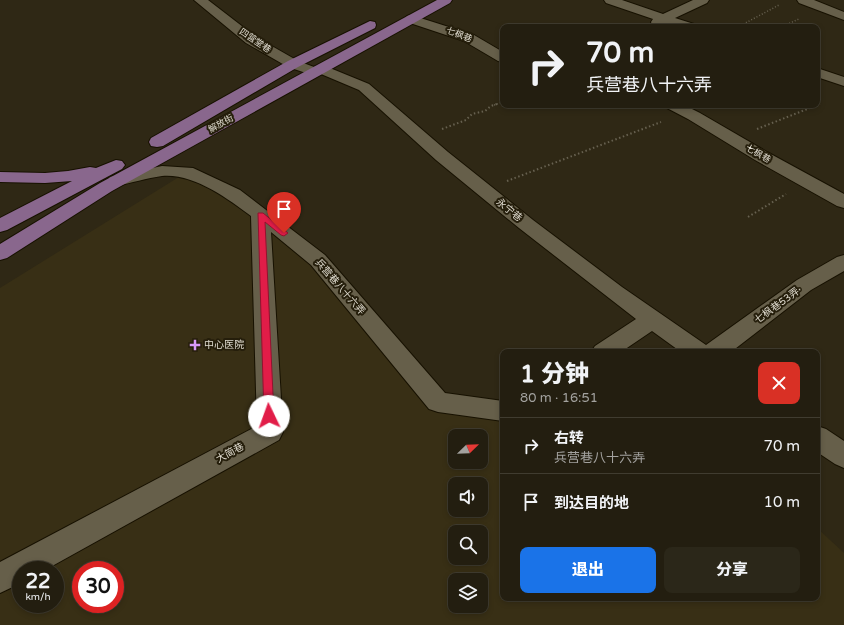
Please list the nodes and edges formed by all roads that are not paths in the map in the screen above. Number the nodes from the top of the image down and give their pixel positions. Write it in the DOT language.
graph roads {
  1 [pos="202,0"];
  2 [pos="420,0"];
  3 [pos="446,0"];
  4 [pos="610,0"];
  5 [pos="703,0"];
  6 [pos="803,0"];
  7 [pos="844,16"];
  8 [pos="664,18"];
  9 [pos="411,19"];
  10 [pos="651,24"];
  11 [pos="681,24"];
  12 [pos="500,56"];
  13 [pos="293,64"];
  14 [pos="318,70"];
  15 [pos="820,73"];
  16 [pos="844,82"];
  17 [pos="679,108"];
  18 [pos="116,173"];
  19 [pos="0,177"];
  20 [pos="844,202"];
  21 [pos="260,215"];
  22 [pos="0,226"];
  23 [pos="0,253"];
  24 [pos="844,262"];
  25 [pos="653,319"];
  26 [pos="608,349"];
  27 [pos="694,349"];
  28 [pos="718,349"];
  29 [pos="500,411"];
  30 [pos="820,439"];
  31 [pos="844,456"];
  32 [pos="0,578"];
  1 -- 13 [label="street, 四营堂巷"];
  2 -- 13 [label="main road, 解放街"];
  3 -- 9 [label="main road, 解放街"];
  4 -- 8 [label="street"];
  5 -- 8 [label="street"];
  6 -- 7 [label="street"];
  8 -- 10 [label="street"];
  8 -- 11 [label="street"];
  9 -- 12 [label="street, 七枫巷"];
  9 -- 14 [label="main road, 解放街"];
  13 -- 14 [label="street, 四营堂巷"];
  13 -- 18 [label="main road, 解放街"];
  14 -- 18 [label="main road, 解放街"];
  14 -- 25 [label="street, 永宁巷"];
  15 -- 16 [label="street"];
  17 -- 20 [label="street, 七枫巷"];
  18 -- 19 [label="main road"];
  18 -- 21 [label="street, 兵营巷八十六弄"];
  18 -- 22 [label="main road, 解放街"];
  18 -- 23 [label="main road, 解放街"];
  21 -- 29 [label="street, 兵营巷八十六弄"];
  21 -- 32 [label="street, 大简巷"];
  24 -- 28 [label="street, 七枫巷53弄·"];
  25 -- 26 [label="street"];
  25 -- 27 [label="street, 永宁巷"];
  30 -- 31 [label="street"];
}
